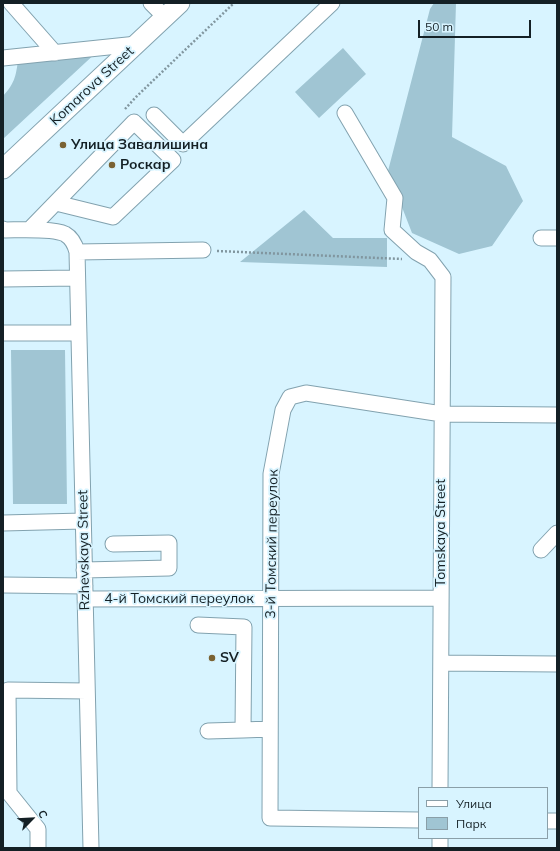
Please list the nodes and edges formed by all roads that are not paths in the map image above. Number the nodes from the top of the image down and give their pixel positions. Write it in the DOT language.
graph roads {
  1 [pos="11,3"];
  2 [pos="151,3"];
  3 [pos="180,3"];
  4 [pos="332,3"];
  5 [pos="164,18"];
  6 [pos="137,44"];
  7 [pos="55,53"];
  8 [pos="3,58"];
  9 [pos="345,113"];
  10 [pos="154,115"];
  11 [pos="3,169"];
  12 [pos="56,203"];
  13 [pos="3,229"];
  14 [pos="29,230"];
  15 [pos="541,238"];
  16 [pos="557,238"];
  17 [pos="203,250"];
  18 [pos="77,252"];
  19 [pos="77,278"];
  20 [pos="3,279"];
  21 [pos="3,333"];
  22 [pos="78,333"];
  23 [pos="442,414"];
  24 [pos="557,415"];
  25 [pos="83,521"];
  26 [pos="3,523"];
  27 [pos="557,533"];
  28 [pos="113,544"];
  29 [pos="541,550"];
  30 [pos="84,570"];
  31 [pos="3,586"];
  32 [pos="85,592"];
  33 [pos="271,598"];
  34 [pos="441,598"];
  35 [pos="198,625"];
  36 [pos="441,663"];
  37 [pos="557,664"];
  38 [pos="87,691"];
  39 [pos="270,729"];
  40 [pos="243,730"];
  41 [pos="208,731"];
  42 [pos="440,787"];
  43 [pos="418,820"];
  44 [pos="38,848"];
  45 [pos="91,848"];
  1 -- 7 [label="street"];
  2 -- 5 [label="street"];
  3 -- 5 [label="main road, Komarova Street"];
  4 -- 10 [label="street"];
  5 -- 6 [label="main road, Komarova Street"];
  6 -- 7 [label="street"];
  6 -- 11 [label="main road, Komarova Street"];
  7 -- 8 [label="street"];
  9 -- 23 [label="street, Tomskaya Street"];
  12 -- 12 [label="street"];
  12 -- 14 [label="street"];
  13 -- 14 [label="street"];
  14 -- 18 [label="street"];
  15 -- 16 [label="street"];
  17 -- 18 [label="street"];
  18 -- 19 [label="street, Rzhevskaya Street"];
  19 -- 20 [label="street"];
  19 -- 22 [label="street, Rzhevskaya Street"];
  21 -- 22 [label="street"];
  22 -- 25 [label="street, Rzhevskaya Street"];
  23 -- 24 [label="street, 3-й Томский переулок"];
  23 -- 33 [label="street, 3-й Томский переулок"];
  23 -- 34 [label="street, Tomskaya Street"];
  25 -- 26 [label="street"];
  25 -- 30 [label="street, Rzhevskaya Street"];
  27 -- 29 [label="street"];
  28 -- 30 [label="street"];
  30 -- 32 [label="street, Rzhevskaya Street"];
  31 -- 32 [label="street, 4-й Томский переулок"];
  32 -- 33 [label="street, 4-й Томский переулок"];
  32 -- 38 [label="street, Rzhevskaya Street"];
  33 -- 34 [label="street, 4-й Томский переулок"];
  33 -- 39 [label="street, 3-й Томский переулок"];
  34 -- 36 [label="street, Tomskaya Street"];
  35 -- 40 [label="street"];
  36 -- 37 [label="street"];
  36 -- 42 [label="street, Tomskaya Street"];
  38 -- 44 [label="street"];
  38 -- 45 [label="street, Rzhevskaya Street"];
  39 -- 40 [label="street"];
  39 -- 43 [label="street, 3-й Томский переулок"];
  40 -- 41 [label="street"];
}
